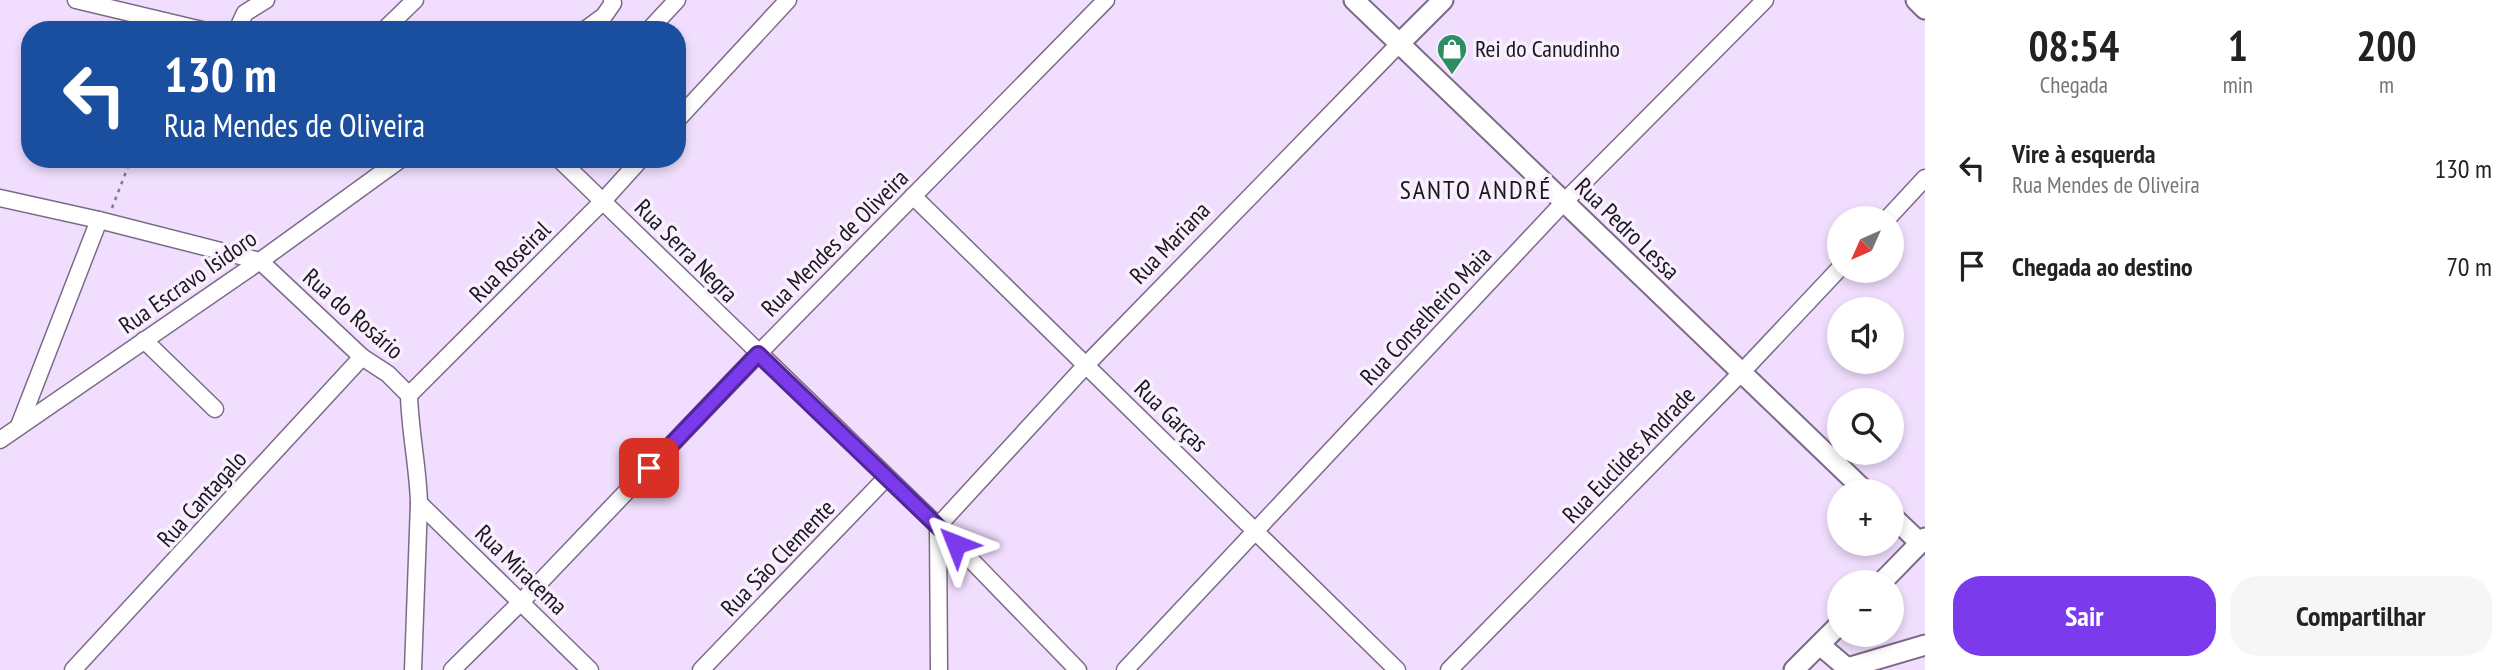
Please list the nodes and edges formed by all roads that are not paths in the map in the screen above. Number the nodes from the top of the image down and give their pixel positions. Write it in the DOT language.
graph roads {
  1 [pos="76,0"];
  2 [pos="265,0"];
  3 [pos="415,0"];
  4 [pos="677,0"];
  5 [pos="788,0"];
  6 [pos="1106,0"];
  7 [pos="1354,0"];
  8 [pos="1443,0"];
  9 [pos="1765,0"];
  10 [pos="1916,0"];
  11 [pos="615,1"];
  12 [pos="1925,9"];
  13 [pos="152,21"];
  14 [pos="241,21"];
  15 [pos="393,21"];
  16 [pos="597,21"];
  17 [pos="657,21"];
  18 [pos="1399,44"];
  19 [pos="686,110"];
  20 [pos="389,168"];
  21 [pos="568,168"];
  22 [pos="633,168"];
  23 [pos="1925,178"];
  24 [pos="914,196"];
  25 [pos="0,198"];
  26 [pos="603,201"];
  27 [pos="1564,202"];
  28 [pos="1899,206"];
  29 [pos="103,221"];
  30 [pos="260,261"];
  31 [pos="1827,282"];
  32 [pos="144,340"];
  33 [pos="758,354"];
  34 [pos="362,357"];
  35 [pos="1086,365"];
  36 [pos="1741,373"];
  37 [pos="409,395"];
  38 [pos="215,409"];
  39 [pos="19,426"];
  40 [pos="0,440"];
  41 [pos="887,477"];
  42 [pos="1852,479"];
  43 [pos="419,503"];
  44 [pos="938,526"];
  45 [pos="1904,526"];
  46 [pos="1256,529"];
  47 [pos="1923,541"];
  48 [pos="1894,570"];
  49 [pos="521,601"];
  50 [pos="1827,638"];
  51 [pos="1821,645"];
  52 [pos="1925,645"];
  53 [pos="1848,669"];
  54 [pos="73,670"];
  55 [pos="413,670"];
  56 [pos="452,670"];
  57 [pos="590,670"];
  58 [pos="701,670"];
  59 [pos="939,670"];
  60 [pos="1078,670"];
  61 [pos="1125,670"];
  62 [pos="1397,670"];
  63 [pos="1450,670"];
  64 [pos="1794,670"];
  1 -- 13 [label="street"];
  2 -- 14 [label="street"];
  3 -- 15 [label="street"];
  4 -- 17 [label="street"];
  5 -- 19 [label="street"];
  6 -- 24 [label="street, Rua Mendes de Oliveira"];
  7 -- 18 [label="street, Rua Pedro Lessa"];
  8 -- 18 [label="street, Rua Mariana"];
  9 -- 27 [label="street, Rua Conselheiro Maia"];
  10 -- 12 [label="street"];
  11 -- 16 [label="street"];
  18 -- 27 [label="street, Rua Pedro Lessa"];
  18 -- 35 [label="street, Rua Mariana"];
  20 -- 30 [label="street, Rua Escravo Isidoro"];
  21 -- 26 [label="street, Rua Serra Negra"];
  22 -- 26 [label="street, Rua Roseiral"];
  23 -- 28 [label="street"];
  24 -- 33 [label="street, Rua Mendes de Oliveira"];
  24 -- 35 [label="street, Rua Garças"];
  25 -- 29 [label="street, Rua do Rosário"];
  26 -- 33 [label="street, Rua Serra Negra"];
  26 -- 37 [label="street, Rua Roseiral"];
  27 -- 36 [label="street, Rua Pedro Lessa"];
  27 -- 46 [label="street, Rua Conselheiro Maia"];
  29 -- 30 [label="street, Rua do Rosário"];
  29 -- 39 [label="street"];
  30 -- 32 [label="street, Rua Escravo Isidoro"];
  30 -- 34 [label="street, Rua do Rosário"];
  31 -- 36 [label="street, Rua Euclides Andrade"];
  32 -- 38 [label="street"];
  32 -- 39 [label="street, Rua Escravo Isidoro"];
  33 -- 41 [label="street, Rua Serra Negra"];
  33 -- 49 [label="street, Rua Mendes de Oliveira"];
  34 -- 37 [label="street, Rua do Rosário"];
  34 -- 54 [label="street, Rua Cantagalo"];
  35 -- 44 [label="street, Rua Mariana"];
  35 -- 46 [label="street, Rua Garças"];
  36 -- 42 [label="street, Rua Pedro Lessa"];
  36 -- 63 [label="street, Rua Euclides Andrade"];
  37 -- 43 [label="street, Rua do Rosário"];
  39 -- 40 [label="street, Rua Escravo Isidoro"];
  41 -- 44 [label="street, Rua Serra Negra"];
  41 -- 58 [label="street, Rua São Clemente"];
  43 -- 49 [label="street, Rua Miracema"];
  43 -- 55 [label="street, Rua do Rosário"];
  44 -- 59 [label="street"];
  44 -- 60 [label="street, Rua Serra Negra"];
  45 -- 47 [label="street"];
  46 -- 61 [label="street, Rua Conselheiro Maia"];
  46 -- 62 [label="street, Rua Garças"];
  47 -- 48 [label="street"];
  49 -- 56 [label="street, Rua Mendes de Oliveira"];
  49 -- 57 [label="street, Rua Miracema"];
  50 -- 51 [label="street"];
  51 -- 53 [label="street"];
  51 -- 64 [label="street"];
  52 -- 53 [label="street"];
}
